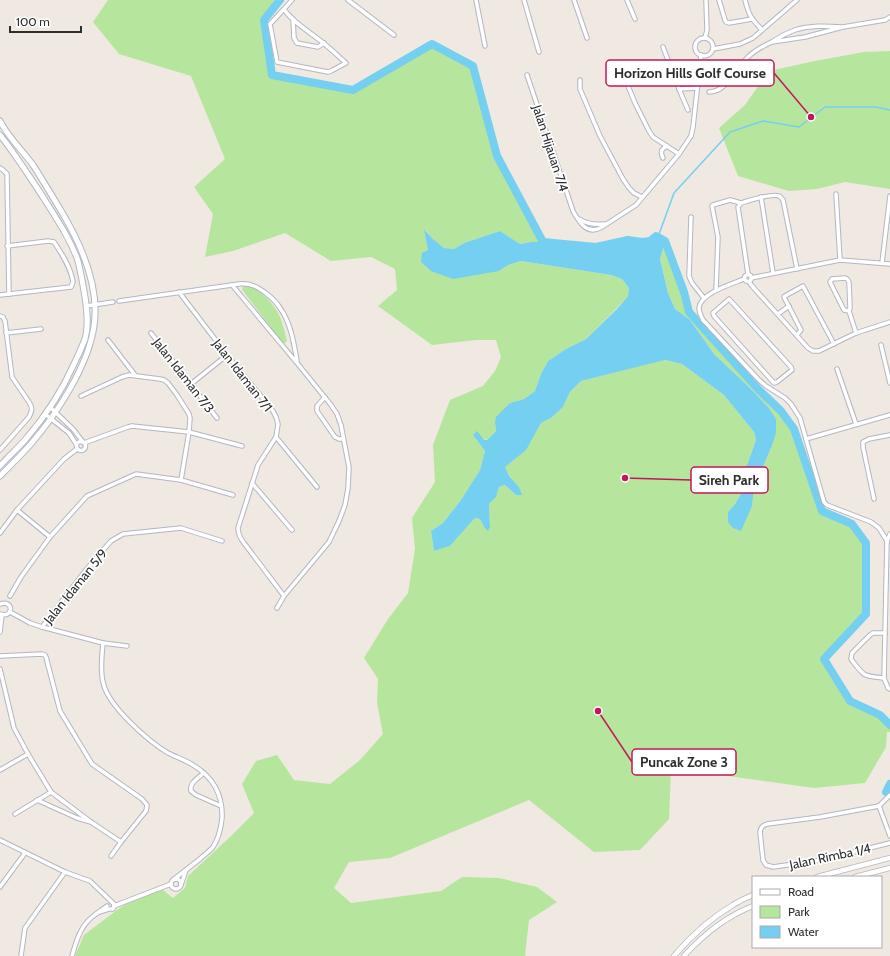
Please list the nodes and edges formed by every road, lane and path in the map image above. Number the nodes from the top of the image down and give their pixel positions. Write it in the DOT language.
graph roads {
  1 [pos="292,0"];
  2 [pos="348,0"];
  3 [pos="476,0"];
  4 [pos="524,0"];
  5 [pos="574,0"];
  6 [pos="626,0"];
  7 [pos="706,0"];
  8 [pos="719,0"];
  9 [pos="745,0"];
  10 [pos="796,0"];
  11 [pos="284,9"];
  12 [pos="890,17"];
  13 [pos="293,19"];
  14 [pos="635,19"];
  15 [pos="752,19"];
  16 [pos="843,27"];
  17 [pos="762,30"];
  18 [pos="394,35"];
  19 [pos="587,38"];
  20 [pos="705,38"];
  21 [pos="772,42"];
  22 [pos="324,44"];
  23 [pos="485,46"];
  24 [pos="663,47"];
  25 [pos="713,50"];
  26 [pos="539,52"];
  27 [pos="701,55"];
  28 [pos="616,63"];
  29 [pos="527,75"];
  30 [pos="580,80"];
  31 [pos="697,88"];
  32 [pos="679,90"];
  33 [pos="709,92"];
  34 [pos="688,110"];
  35 [pos="0,121"];
  36 [pos="0,135"];
  37 [pos="667,146"];
  38 [pos="679,154"];
  39 [pos="663,158"];
  40 [pos="0,168"];
  41 [pos="836,194"];
  42 [pos="890,196"];
  43 [pos="642,197"];
  44 [pos="762,197"];
  45 [pos="741,203"];
  46 [pos="691,217"];
  47 [pos="7,246"];
  48 [pos="840,260"];
  49 [pos="882,262"];
  50 [pos="890,264"];
  51 [pos="797,268"];
  52 [pos="773,273"];
  53 [pos="748,274"];
  54 [pos="751,278"];
  55 [pos="744,279"];
  56 [pos="749,282"];
  57 [pos="232,285"];
  58 [pos="716,290"];
  59 [pos="179,292"];
  60 [pos="9,294"];
  61 [pos="0,295"];
  62 [pos="704,298"];
  63 [pos="119,301"];
  64 [pos="113,302"];
  65 [pos="94,305"];
  66 [pos="86,306"];
  67 [pos="789,306"];
  68 [pos="849,311"];
  69 [pos="778,314"];
  70 [pos="0,316"];
  71 [pos="890,322"];
  72 [pos="723,327"];
  73 [pos="41,329"];
  74 [pos="151,332"];
  75 [pos="6,333"];
  76 [pos="856,333"];
  77 [pos="716,334"];
  78 [pos="797,335"];
  79 [pos="108,340"];
  80 [pos="293,342"];
  81 [pos="834,344"];
  82 [pos="881,345"];
  83 [pos="287,346"];
  84 [pos="228,355"];
  85 [pos="297,362"];
  86 [pos="837,369"];
  87 [pos="762,370"];
  88 [pos="755,375"];
  89 [pos="136,376"];
  90 [pos="890,383"];
  91 [pos="191,384"];
  92 [pos="81,396"];
  93 [pos="325,397"];
  94 [pos="50,407"];
  95 [pos="55,412"];
  96 [pos="45,414"];
  97 [pos="890,415"];
  98 [pos="50,418"];
  99 [pos="217,418"];
  100 [pos="856,424"];
  101 [pos="189,432"];
  102 [pos="890,435"];
  103 [pos="276,437"];
  104 [pos="806,438"];
  105 [pos="343,439"];
  106 [pos="0,441"];
  107 [pos="84,443"];
  108 [pos="76,444"];
  109 [pos="4,446"];
  110 [pos="242,446"];
  111 [pos="77,449"];
  112 [pos="0,450"];
  113 [pos="0,466"];
  114 [pos="0,476"];
  115 [pos="182,480"];
  116 [pos="252,483"];
  117 [pos="317,487"];
  118 [pos="233,495"];
  119 [pos="874,499"];
  120 [pos="17,510"];
  121 [pos="292,530"];
  122 [pos="0,533"];
  123 [pos="890,534"];
  124 [pos="50,537"];
  125 [pos="222,541"];
  126 [pos="887,541"];
  127 [pos="888,559"];
  128 [pos="10,596"];
  129 [pos="284,596"];
  130 [pos="888,598"];
  131 [pos="0,604"];
  132 [pos="277,608"];
  133 [pos="10,612"];
  134 [pos="1,615"];
  135 [pos="42,627"];
  136 [pos="890,628"];
  137 [pos="885,630"];
  138 [pos="0,632"];
  139 [pos="103,643"];
  140 [pos="127,646"];
  141 [pos="0,656"];
  142 [pos="0,669"];
  143 [pos="884,678"];
  144 [pos="890,689"];
  145 [pos="28,754"];
  146 [pos="0,770"];
  147 [pos="204,773"];
  148 [pos="51,792"];
  149 [pos="890,795"];
  150 [pos="37,800"];
  151 [pos="221,806"];
  152 [pos="879,806"];
  153 [pos="15,814"];
  154 [pos="90,822"];
  155 [pos="890,836"];
  156 [pos="0,840"];
  157 [pos="121,842"];
  158 [pos="890,843"];
  159 [pos="25,853"];
  160 [pos="111,856"];
  161 [pos="890,858"];
  162 [pos="890,868"];
  163 [pos="187,869"];
  164 [pos="65,872"];
  165 [pos="821,876"];
  166 [pos="859,876"];
  167 [pos="173,880"];
  168 [pos="171,884"];
  169 [pos="181,885"];
  170 [pos="0,888"];
  171 [pos="752,895"];
  172 [pos="108,905"];
  173 [pos="114,906"];
  174 [pos="752,906"];
  175 [pos="21,956"];
  176 [pos="72,956"];
  177 [pos="674,956"];
  178 [pos="684,956"];
  1 -- 11 [label="street"];
  2 -- 18 [label="street"];
  3 -- 23 [label="street"];
  4 -- 26 [label="street"];
  5 -- 19 [label="street"];
  6 -- 14 [label="street"];
  7 -- 20 [label="street"];
  8 -- 15 [label="street"];
  9 -- 15 [label="street"];
  10 -- 17 [label="street"];
  11 -- 13 [label="street"];
  11 -- 22 [label="street"];
  12 -- 16 [label="street"];
  13 -- 22 [label="street"];
  13 -- 22 [label="street"];
  15 -- 17 [label="street"];
  16 -- 21 [label="street"];
  16 -- 21 [label="street"];
  17 -- 25 [label="street"];
  20 -- 25 [label="street"];
  20 -- 27 [label="street"];
  21 -- 33 [label="street"];
  24 -- 32 [label="street"];
  25 -- 27 [label="street"];
  27 -- 31 [label="street"];
  28 -- 37 [label="street"];
  29 -- 43 [label="street, Jalan Hijauan 7/4"];
  30 -- 43 [label="street"];
  31 -- 32 [label="street"];
  31 -- 38 [label="street"];
  32 -- 34 [label="street"];
  35 -- 65 [label="main road"];
  36 -- 66 [label="main road"];
  37 -- 38 [label="street"];
  37 -- 39 [label="street"];
  38 -- 43 [label="street"];
  40 -- 47 [label="street"];
  41 -- 48 [label="street"];
  42 -- 49 [label="street"];
  44 -- 45 [label="street"];
  44 -- 51 [label="street"];
  44 -- 52 [label="street"];
  45 -- 53 [label="street"];
  45 -- 58 [label="street"];
  46 -- 62 [label="street"];
  47 -- 60 [label="street"];
  47 -- 60 [label="street"];
  48 -- 49 [label="street"];
  48 -- 51 [label="street"];
  49 -- 50 [label="street"];
  51 -- 52 [label="street"];
  52 -- 54 [label="street"];
  53 -- 54 [label="street"];
  53 -- 55 [label="street"];
  54 -- 56 [label="street"];
  55 -- 56 [label="street"];
  55 -- 58 [label="street"];
  56 -- 69 [label="street"];
  57 -- 59 [label="street"];
  57 -- 80 [label="street"];
  57 -- 83 [label="street"];
  58 -- 62 [label="street"];
  59 -- 63 [label="street"];
  59 -- 84 [label="street, Jalan Idaman 7/1"];
  60 -- 61 [label="street"];
  62 -- 77 [label="street"];
  64 -- 65 [label="street"];
  65 -- 66 [label="street"];
  65 -- 95 [label="main road"];
  66 -- 94 [label="main road"];
  67 -- 69 [label="street"];
  67 -- 78 [label="street"];
  67 -- 81 [label="street"];
  68 -- 68 [label="street"];
  68 -- 76 [label="street"];
  69 -- 78 [label="street"];
  70 -- 75 [label="street"];
  71 -- 76 [label="street"];
  72 -- 77 [label="street"];
  72 -- 87 [label="street"];
  72 -- 87 [label="street"];
  73 -- 75 [label="street"];
  74 -- 91 [label="street, Jalan Idaman 7/3"];
  75 -- 109 [label="street"];
  76 -- 81 [label="street"];
  77 -- 88 [label="street"];
  78 -- 81 [label="street"];
  79 -- 89 [label="street"];
  80 -- 83 [label="street"];
  80 -- 85 [label="street"];
  82 -- 90 [label="street"];
  83 -- 85 [label="street"];
  84 -- 91 [label="street"];
  84 -- 103 [label="street, Jalan Idaman 7/1"];
  85 -- 93 [label="street"];
  86 -- 100 [label="street"];
  87 -- 88 [label="street"];
  88 -- 104 [label="street"];
  89 -- 92 [label="street"];
  89 -- 101 [label="street"];
  91 -- 99 [label="street, Jalan Idaman 7/3"];
  93 -- 105 [label="street"];
  93 -- 105 [label="street"];
  94 -- 95 [label="street"];
  94 -- 96 [label="main road"];
  95 -- 98 [label="main road"];
  95 -- 107 [label="street"];
  96 -- 98 [label="street"];
  96 -- 113 [label="main road"];
  97 -- 100 [label="street"];
  98 -- 108 [label="street"];
  98 -- 114 [label="main road"];
  100 -- 104 [label="street"];
  101 -- 107 [label="street"];
  101 -- 110 [label="street"];
  101 -- 115 [label="street"];
  102 -- 119 [label="street"];
  103 -- 116 [label="street"];
  103 -- 117 [label="street"];
  104 -- 126 [label="street"];
  105 -- 129 [label="street"];
  106 -- 109 [label="street"];
  107 -- 108 [label="street"];
  107 -- 111 [label="street"];
  108 -- 111 [label="street"];
  109 -- 112 [label="street"];
  111 -- 120 [label="street"];
  115 -- 118 [label="street"];
  115 -- 124 [label="street"];
  116 -- 121 [label="street"];
  116 -- 129 [label="street"];
  120 -- 122 [label="street"];
  120 -- 124 [label="street"];
  123 -- 126 [label="street"];
  124 -- 128 [label="street"];
  125 -- 135 [label="street, Jalan Idaman 5/9"];
  126 -- 127 [label="street"];
  127 -- 130 [label="street"];
  129 -- 132 [label="street"];
  130 -- 137 [label="street"];
  131 -- 133 [label="street"];
  133 -- 134 [label="street"];
  133 -- 135 [label="street"];
  134 -- 138 [label="street"];
  135 -- 139 [label="street"];
  136 -- 137 [label="street"];
  137 -- 143 [label="street"];
  137 -- 143 [label="street"];
  139 -- 140 [label="street"];
  139 -- 147 [label="street"];
  141 -- 157 [label="street"];
  142 -- 145 [label="street"];
  143 -- 144 [label="street"];
  145 -- 146 [label="street"];
  145 -- 148 [label="street"];
  147 -- 151 [label="street"];
  147 -- 151 [label="street"];
  148 -- 150 [label="street"];
  148 -- 154 [label="street"];
  149 -- 152 [label="street"];
  150 -- 153 [label="street"];
  150 -- 154 [label="street"];
  151 -- 163 [label="street"];
  152 -- 155 [label="street"];
  152 -- 158 [label="street, Jalan Rimba 1/4"];
  154 -- 157 [label="street"];
  156 -- 159 [label="street"];
  157 -- 160 [label="street"];
  159 -- 164 [label="street"];
  159 -- 170 [label="street"];
  161 -- 165 [label="street"];
  162 -- 166 [label="street"];
  163 -- 167 [label="street"];
  163 -- 169 [label="street"];
  164 -- 172 [label="street"];
  164 -- 175 [label="street"];
  167 -- 168 [label="street"];
  167 -- 169 [label="street"];
  168 -- 169 [label="street"];
  168 -- 173 [label="street"];
  171 -- 177 [label="street"];
  172 -- 173 [label="street"];
  172 -- 173 [label="street"];
  172 -- 176 [label="street"];
  174 -- 178 [label="street"];
}
